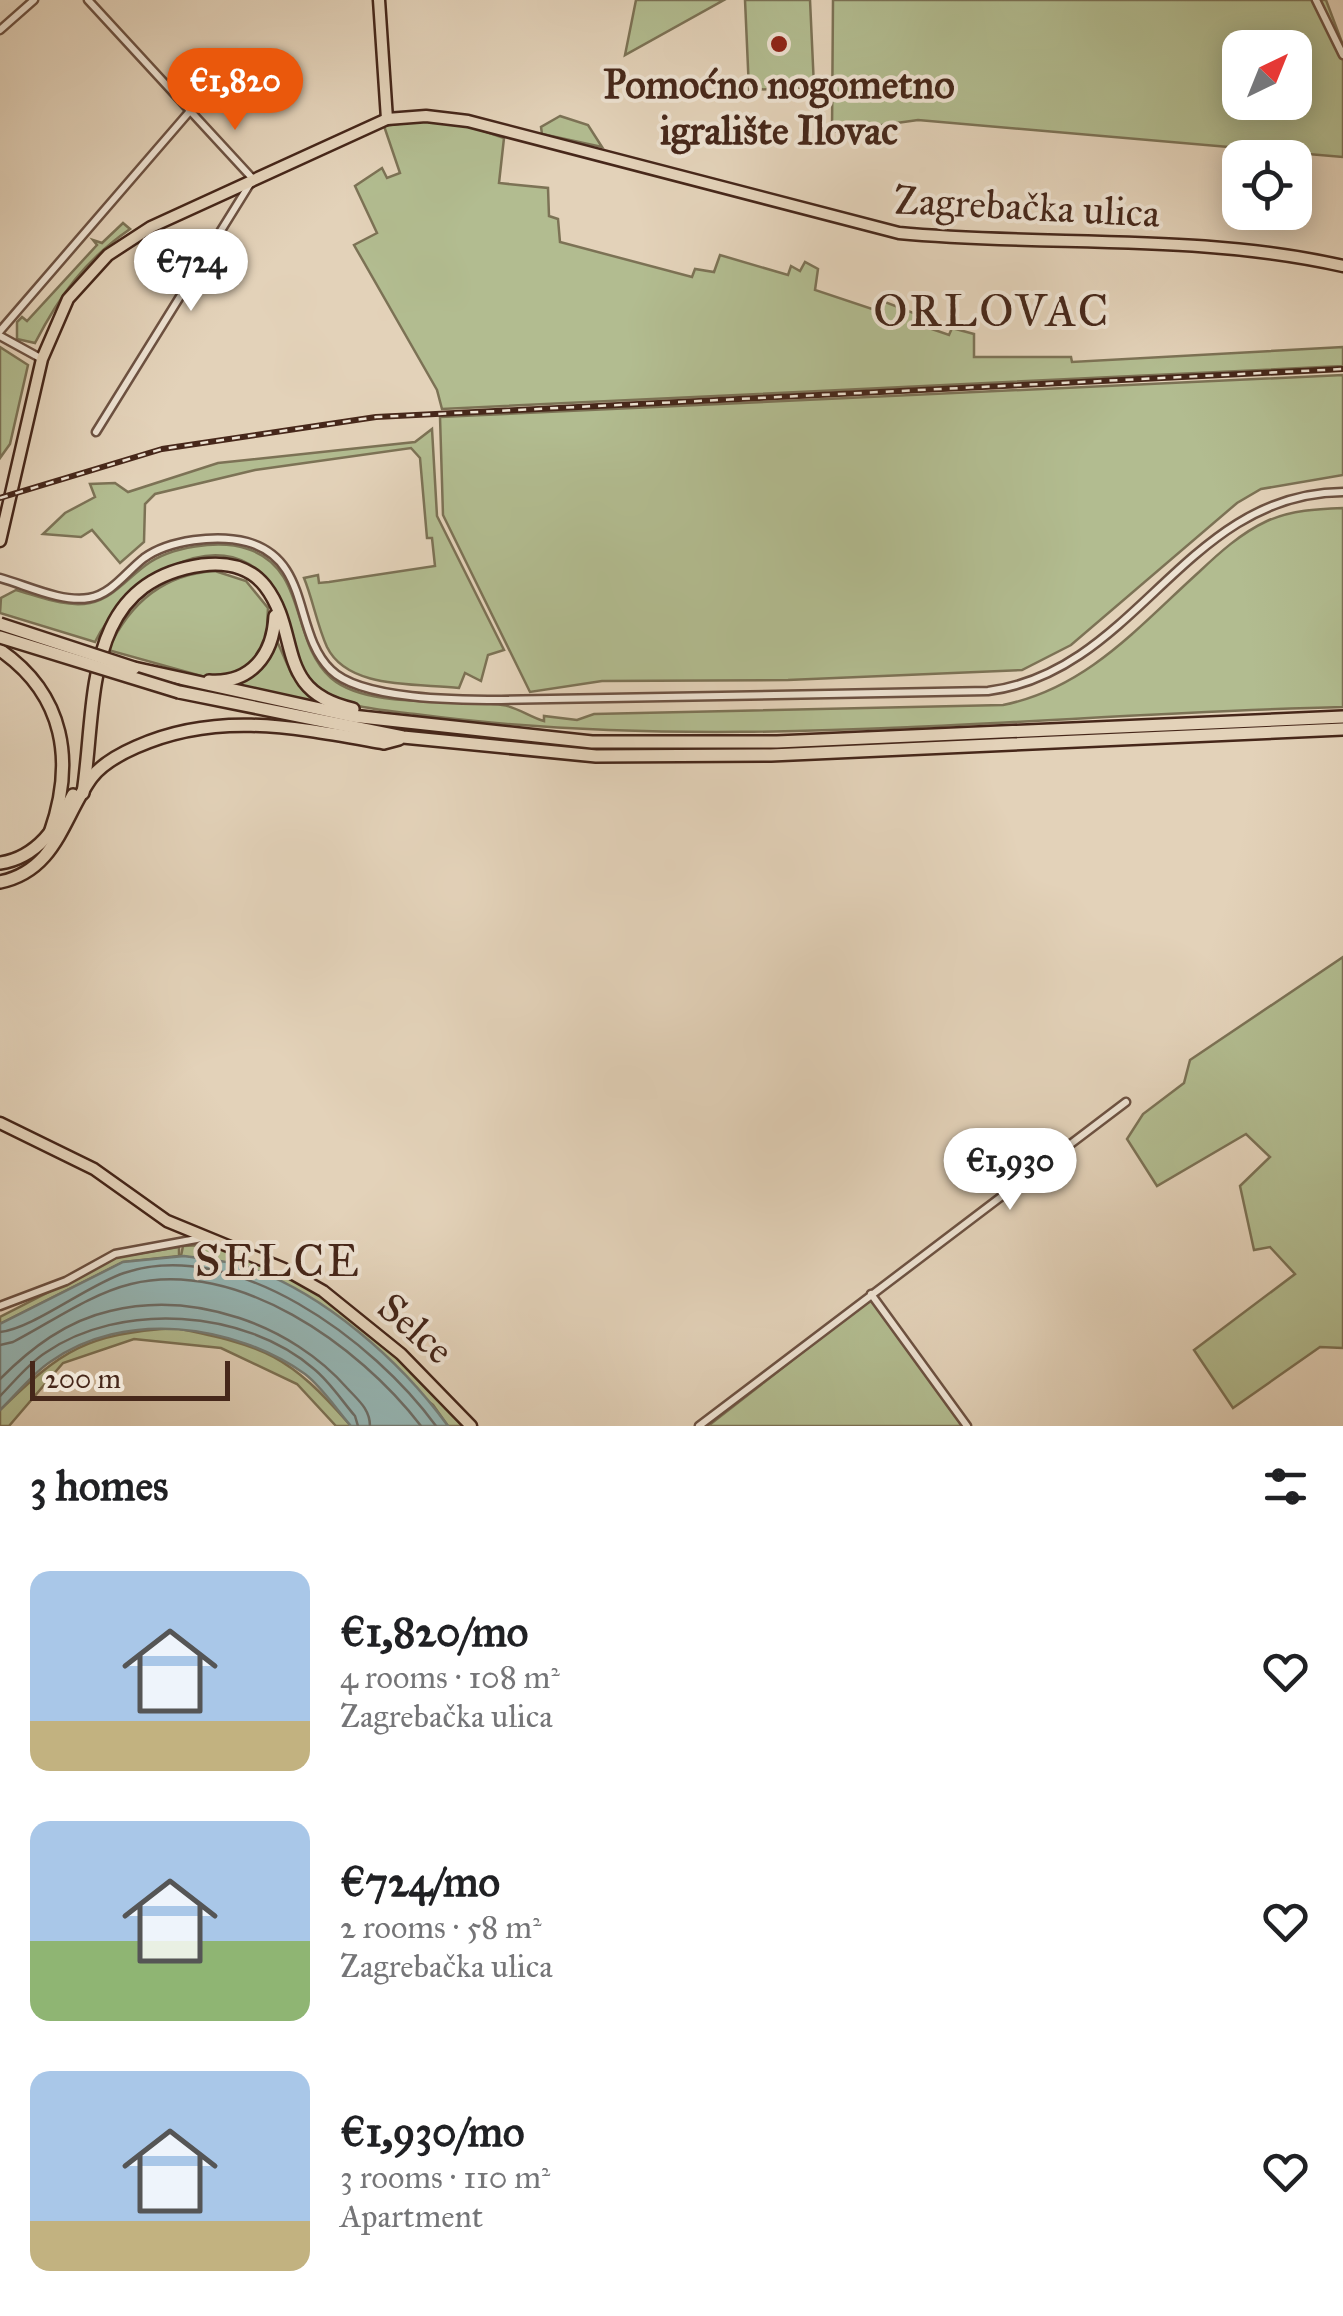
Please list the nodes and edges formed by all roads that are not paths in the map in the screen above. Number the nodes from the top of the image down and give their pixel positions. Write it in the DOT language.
graph roads {
  1 [pos="34,0"];
  2 [pos="88,0"];
  3 [pos="378,0"];
  4 [pos="1316,0"];
  5 [pos="0,30"];
  6 [pos="1343,55"];
  7 [pos="190,112"];
  8 [pos="387,118"];
  9 [pos="252,179"];
  10 [pos="1343,266"];
  11 [pos="0,334"];
  12 [pos="42,359"];
  13 [pos="96,432"];
  14 [pos="1343,492"];
  15 [pos="0,540"];
  16 [pos="0,578"];
  17 [pos="275,606"];
  18 [pos="0,624"];
  19 [pos="0,637"];
  20 [pos="0,650"];
  21 [pos="180,686"];
  22 [pos="1343,716"];
  23 [pos="428,728"];
  24 [pos="1343,728"];
  25 [pos="403,737"];
  26 [pos="87,764"];
  27 [pos="82,793"];
  28 [pos="50,833"];
  29 [pos="0,863"];
  30 [pos="0,882"];
  31 [pos="1126,1102"];
  32 [pos="0,1124"];
  33 [pos="202,1238"];
  34 [pos="871,1294"];
  35 [pos="0,1306"];
  36 [pos="471,1426"];
  37 [pos="698,1426"];
  38 [pos="966,1426"];
  1 -- 5 [label="street"];
  2 -- 7 [label="street"];
  3 -- 8 [label="main road"];
  4 -- 6 [label="street"];
  7 -- 9 [label="street"];
  7 -- 11 [label="street"];
  8 -- 9 [label="main road, Zagrebačka ulica"];
  8 -- 10 [label="main road, Zagrebačka ulica"];
  9 -- 12 [label="main road, Zagrebačka ulica"];
  9 -- 13 [label="street"];
  11 -- 12 [label="street"];
  12 -- 15 [label="main road, Zagrebačka ulica"];
  14 -- 16 [label="street"];
  17 -- 21 [label="highway"];
  17 -- 23 [label="highway"];
  17 -- 26 [label="highway"];
  18 -- 21 [label="highway, bridge"];
  19 -- 21 [label="highway, bridge"];
  20 -- 28 [label="highway"];
  21 -- 23 [label="highway"];
  21 -- 25 [label="highway"];
  22 -- 23 [label="highway"];
  24 -- 25 [label="highway"];
  25 -- 27 [label="highway"];
  26 -- 27 [label="highway"];
  26 -- 28 [label="highway"];
  27 -- 30 [label="highway"];
  28 -- 29 [label="highway"];
  31 -- 34 [label="street"];
  32 -- 33 [label="main road, Selce"];
  33 -- 35 [label="street"];
  33 -- 36 [label="main road, Selce"];
  34 -- 37 [label="street"];
  34 -- 38 [label="street"];
}
